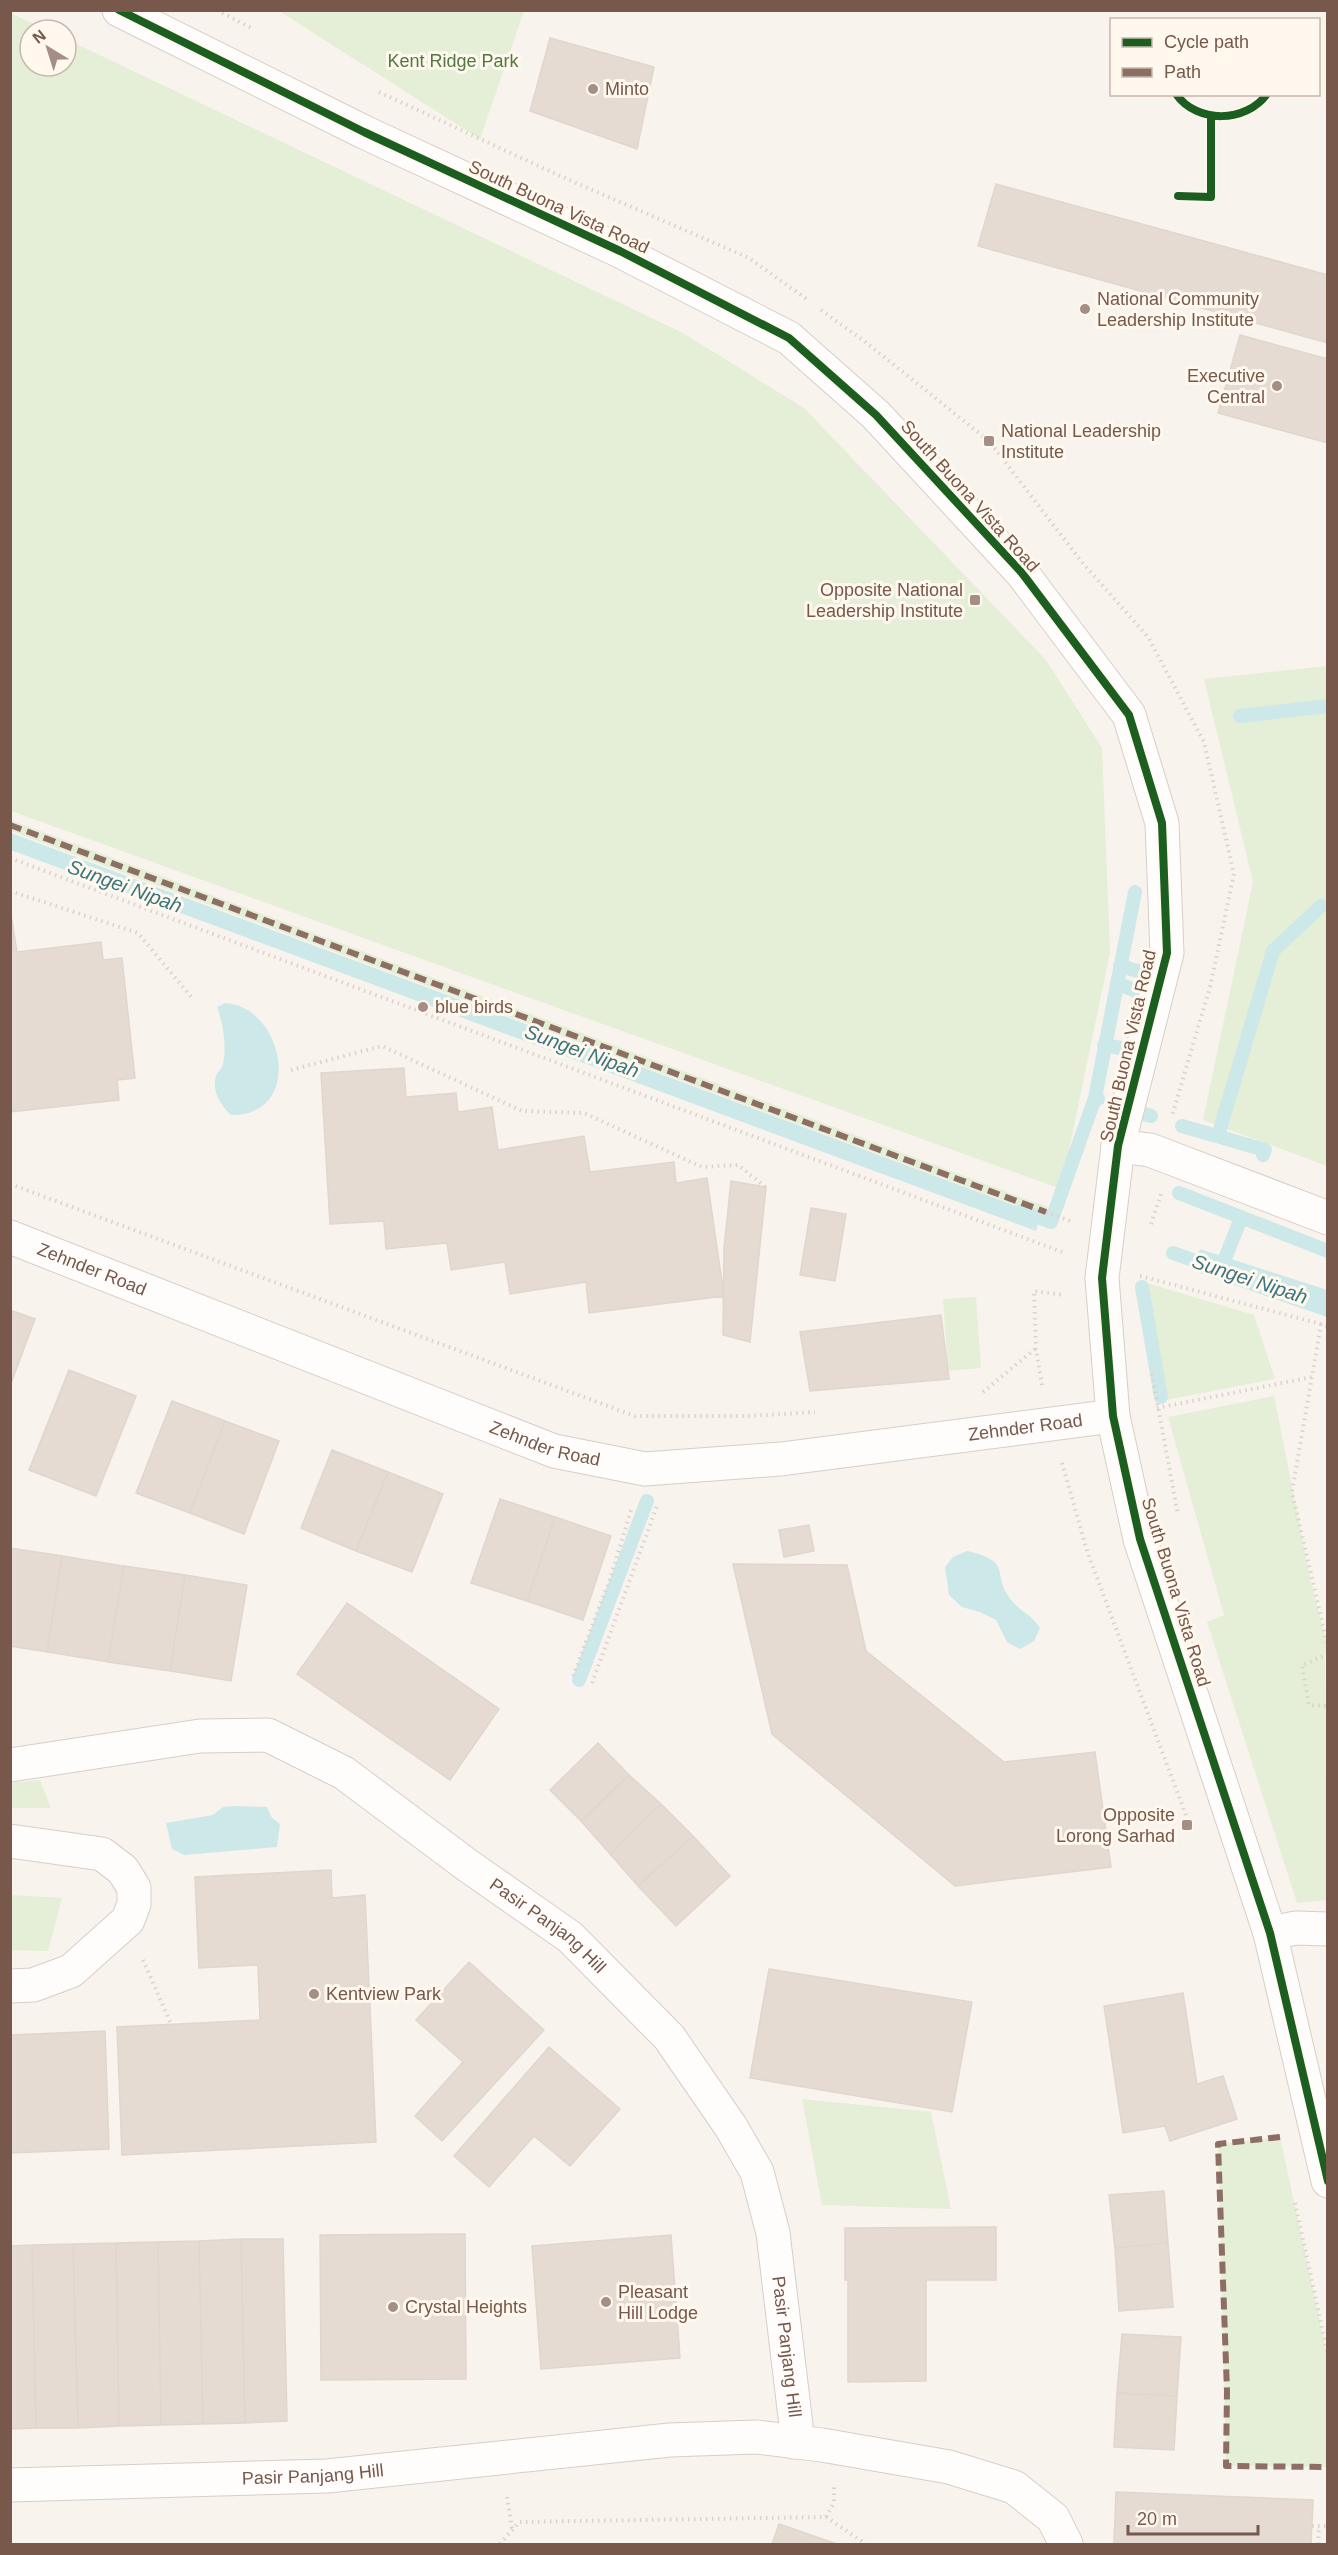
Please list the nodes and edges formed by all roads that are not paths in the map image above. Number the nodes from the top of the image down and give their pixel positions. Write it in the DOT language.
graph roads {
  1 [pos="119,10"];
  2 [pos="1118,1146"];
  3 [pos="1328,1218"];
  4 [pos="10,1237"];
  5 [pos="1113,1416"];
  6 [pos="10,1765"];
  7 [pos="10,1841"];
  8 [pos="1298,1930"];
  9 [pos="10,1986"];
  10 [pos="1328,2181"];
  11 [pos="794,2442"];
  12 [pos="10,2486"];
  13 [pos="1066,2544"];
  1 -- 2 [label="street, South Buona Vista Road"];
  2 -- 3 [label="street, South Buona Vista Road"];
  2 -- 5 [label="street, South Buona Vista Road"];
  4 -- 5 [label="street, Zehnder Road"];
  5 -- 8 [label="street, South Buona Vista Road"];
  6 -- 11 [label="street, Pasir Panjang Hill"];
  7 -- 9 [label="street"];
  8 -- 10 [label="street, South Buona Vista Road"];
  11 -- 12 [label="street, Pasir Panjang Hill"];
  11 -- 13 [label="street, Pasir Panjang Hill"];
}
